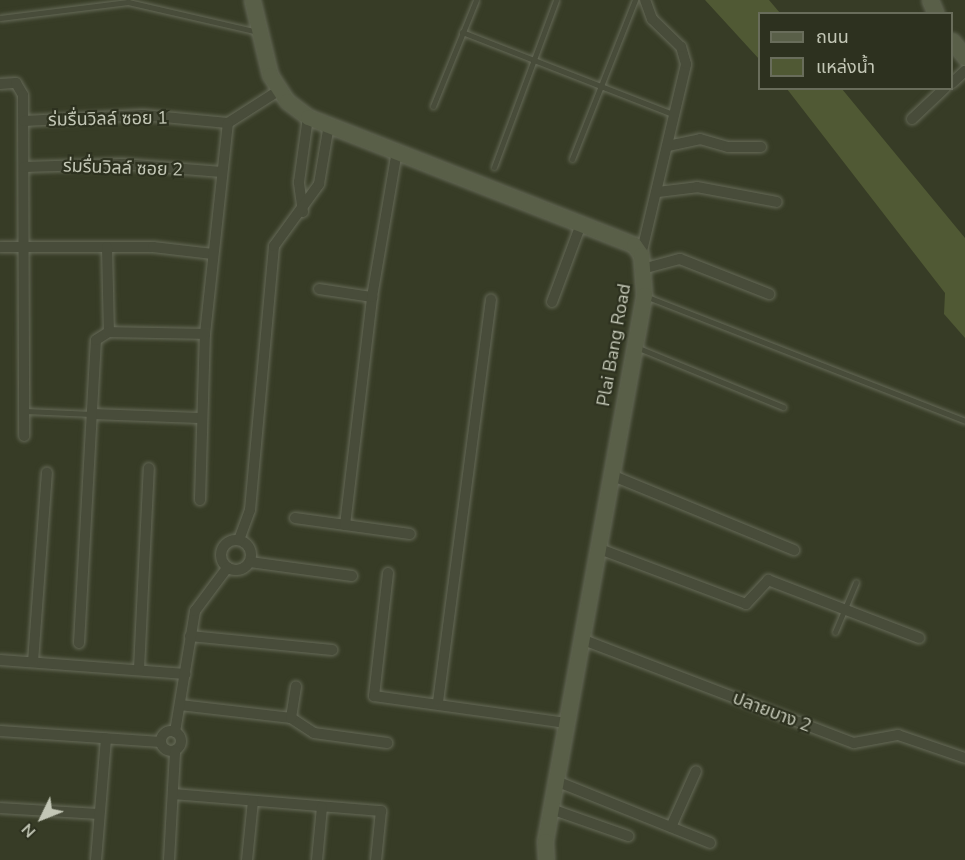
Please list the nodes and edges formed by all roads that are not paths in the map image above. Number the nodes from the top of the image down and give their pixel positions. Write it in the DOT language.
graph roads {
  1 [pos="252,0"];
  2 [pos="476,0"];
  3 [pos="556,0"];
  4 [pos="635,0"];
  5 [pos="645,0"];
  6 [pos="0,18"];
  7 [pos="258,32"];
  8 [pos="462,32"];
  9 [pos="953,43"];
  10 [pos="965,57"];
  11 [pos="533,60"];
  12 [pos="965,71"];
  13 [pos="953,81"];
  14 [pos="0,84"];
  15 [pos="602,87"];
  16 [pos="943,90"];
  17 [pos="278,91"];
  18 [pos="433,106"];
  19 [pos="675,115"];
  20 [pos="308,117"];
  21 [pos="912,119"];
  22 [pos="24,121"];
  23 [pos="228,123"];
  24 [pos="329,124"];
  25 [pos="668,146"];
  26 [pos="761,147"];
  27 [pos="397,150"];
  28 [pos="573,159"];
  29 [pos="24,166"];
  30 [pos="494,167"];
  31 [pos="222,172"];
  32 [pos="658,192"];
  33 [pos="777,202"];
  34 [pos="303,212"];
  35 [pos="581,224"];
  36 [pos="0,247"];
  37 [pos="24,247"];
  38 [pos="107,247"];
  39 [pos="213,254"];
  40 [pos="643,261"];
  41 [pos="319,289"];
  42 [pos="769,294"];
  43 [pos="644,295"];
  44 [pos="372,297"];
  45 [pos="491,299"];
  46 [pos="552,302"];
  47 [pos="109,332"];
  48 [pos="205,334"];
  49 [pos="634,346"];
  50 [pos="783,407"];
  51 [pos="24,411"];
  52 [pos="92,414"];
  53 [pos="199,418"];
  54 [pos="965,420"];
  55 [pos="24,436"];
  56 [pos="149,468"];
  57 [pos="47,473"];
  58 [pos="611,475"];
  59 [pos="200,500"];
  60 [pos="296,518"];
  61 [pos="345,525"];
  62 [pos="410,534"];
  63 [pos="240,540"];
  64 [pos="597,548"];
  65 [pos="795,550"];
  66 [pos="250,562"];
  67 [pos="227,568"];
  68 [pos="388,573"];
  69 [pos="352,576"];
  70 [pos="856,582"];
  71 [pos="844,609"];
  72 [pos="835,632"];
  73 [pos="190,636"];
  74 [pos="919,638"];
  75 [pos="581,639"];
  76 [pos="79,643"];
  77 [pos="332,650"];
  78 [pos="0,660"];
  79 [pos="33,662"];
  80 [pos="139,669"];
  81 [pos="184,674"];
  82 [pos="296,686"];
  83 [pos="438,702"];
  84 [pos="180,705"];
  85 [pos="291,718"];
  86 [pos="566,723"];
  87 [pos="0,730"];
  88 [pos="175,732"];
  89 [pos="106,738"];
  90 [pos="161,742"];
  91 [pos="387,742"];
  92 [pos="175,751"];
  93 [pos="965,758"];
  94 [pos="696,771"];
  95 [pos="556,781"];
  96 [pos="173,794"];
  97 [pos="254,801"];
  98 [pos="322,807"];
  99 [pos="0,808"];
  100 [pos="551,809"];
  101 [pos="98,814"];
  102 [pos="671,827"];
  103 [pos="628,836"];
  104 [pos="710,843"];
  105 [pos="96,860"];
  106 [pos="169,860"];
  107 [pos="247,860"];
  108 [pos="317,860"];
  109 [pos="376,860"];
  110 [pos="546,860"];
  1 -- 7 [label="street"];
  2 -- 8 [label="lane"];
  3 -- 11 [label="lane"];
  4 -- 15 [label="lane"];
  5 -- 19 [label="street"];
  6 -- 7 [label="lane"];
  7 -- 17 [label="street"];
  8 -- 11 [label="lane"];
  8 -- 18 [label="lane"];
  9 -- 10 [label="street"];
  11 -- 15 [label="lane"];
  11 -- 30 [label="lane"];
  12 -- 13 [label="street"];
  14 -- 22 [label="street"];
  15 -- 19 [label="lane"];
  15 -- 28 [label="lane"];
  16 -- 21 [label="street"];
  17 -- 20 [label="street"];
  17 -- 23 [label="street"];
  19 -- 25 [label="street"];
  20 -- 24 [label="street"];
  20 -- 34 [label="street"];
  22 -- 23 [label="street, ร่มรื่นวิลล์ ซอย 1"];
  22 -- 29 [label="street"];
  23 -- 31 [label="street"];
  24 -- 27 [label="street"];
  24 -- 34 [label="street"];
  25 -- 26 [label="street"];
  25 -- 32 [label="street"];
  27 -- 35 [label="street"];
  27 -- 44 [label="street"];
  29 -- 31 [label="street, ร่มรื่นวิลล์ ซอย 2"];
  29 -- 37 [label="street"];
  31 -- 39 [label="street"];
  32 -- 33 [label="street"];
  32 -- 40 [label="street"];
  34 -- 63 [label="street"];
  35 -- 40 [label="street"];
  35 -- 46 [label="street"];
  36 -- 37 [label="street"];
  37 -- 38 [label="street"];
  37 -- 51 [label="street"];
  38 -- 39 [label="street"];
  38 -- 47 [label="street"];
  39 -- 48 [label="street"];
  40 -- 42 [label="street"];
  40 -- 43 [label="street, Plai Bang Road"];
  41 -- 44 [label="street"];
  43 -- 49 [label="street, Plai Bang Road"];
  43 -- 54 [label="lane"];
  44 -- 61 [label="street"];
  45 -- 83 [label="street"];
  47 -- 48 [label="street"];
  47 -- 52 [label="street"];
  48 -- 53 [label="street"];
  49 -- 50 [label="lane"];
  49 -- 58 [label="street, Plai Bang Road"];
  51 -- 52 [label="lane"];
  51 -- 55 [label="street"];
  52 -- 53 [label="street"];
  52 -- 76 [label="street"];
  53 -- 59 [label="street"];
  56 -- 80 [label="street"];
  57 -- 79 [label="street"];
  58 -- 64 [label="street, Plai Bang Road"];
  58 -- 65 [label="street"];
  60 -- 61 [label="street"];
  61 -- 62 [label="street"];
  63 -- 66 [label="street"];
  63 -- 67 [label="street"];
  64 -- 71 [label="street"];
  64 -- 75 [label="street, Plai Bang Road"];
  66 -- 67 [label="street"];
  66 -- 69 [label="street"];
  67 -- 73 [label="street"];
  68 -- 83 [label="street"];
  70 -- 71 [label="lane"];
  71 -- 72 [label="lane"];
  71 -- 74 [label="street"];
  73 -- 77 [label="street"];
  73 -- 81 [label="street"];
  75 -- 86 [label="street, Plai Bang Road"];
  75 -- 93 [label="street, ปลายบาง 2"];
  78 -- 79 [label="street"];
  79 -- 80 [label="street"];
  80 -- 81 [label="street"];
  81 -- 84 [label="street"];
  82 -- 85 [label="street"];
  83 -- 86 [label="street"];
  84 -- 85 [label="street"];
  84 -- 88 [label="street"];
  85 -- 91 [label="street"];
  86 -- 95 [label="street, Plai Bang Road"];
  87 -- 89 [label="street"];
  88 -- 90 [label="street"];
  88 -- 92 [label="street"];
  89 -- 90 [label="street"];
  89 -- 101 [label="street"];
  90 -- 92 [label="street"];
  92 -- 96 [label="street"];
  94 -- 102 [label="street"];
  95 -- 100 [label="street, Plai Bang Road"];
  95 -- 102 [label="street"];
  96 -- 97 [label="street"];
  96 -- 106 [label="street"];
  97 -- 98 [label="street"];
  97 -- 107 [label="street"];
  98 -- 108 [label="street"];
  98 -- 109 [label="street"];
  99 -- 101 [label="street"];
  100 -- 103 [label="street"];
  100 -- 110 [label="street, Plai Bang Road"];
  101 -- 105 [label="street"];
  102 -- 104 [label="street"];
}
